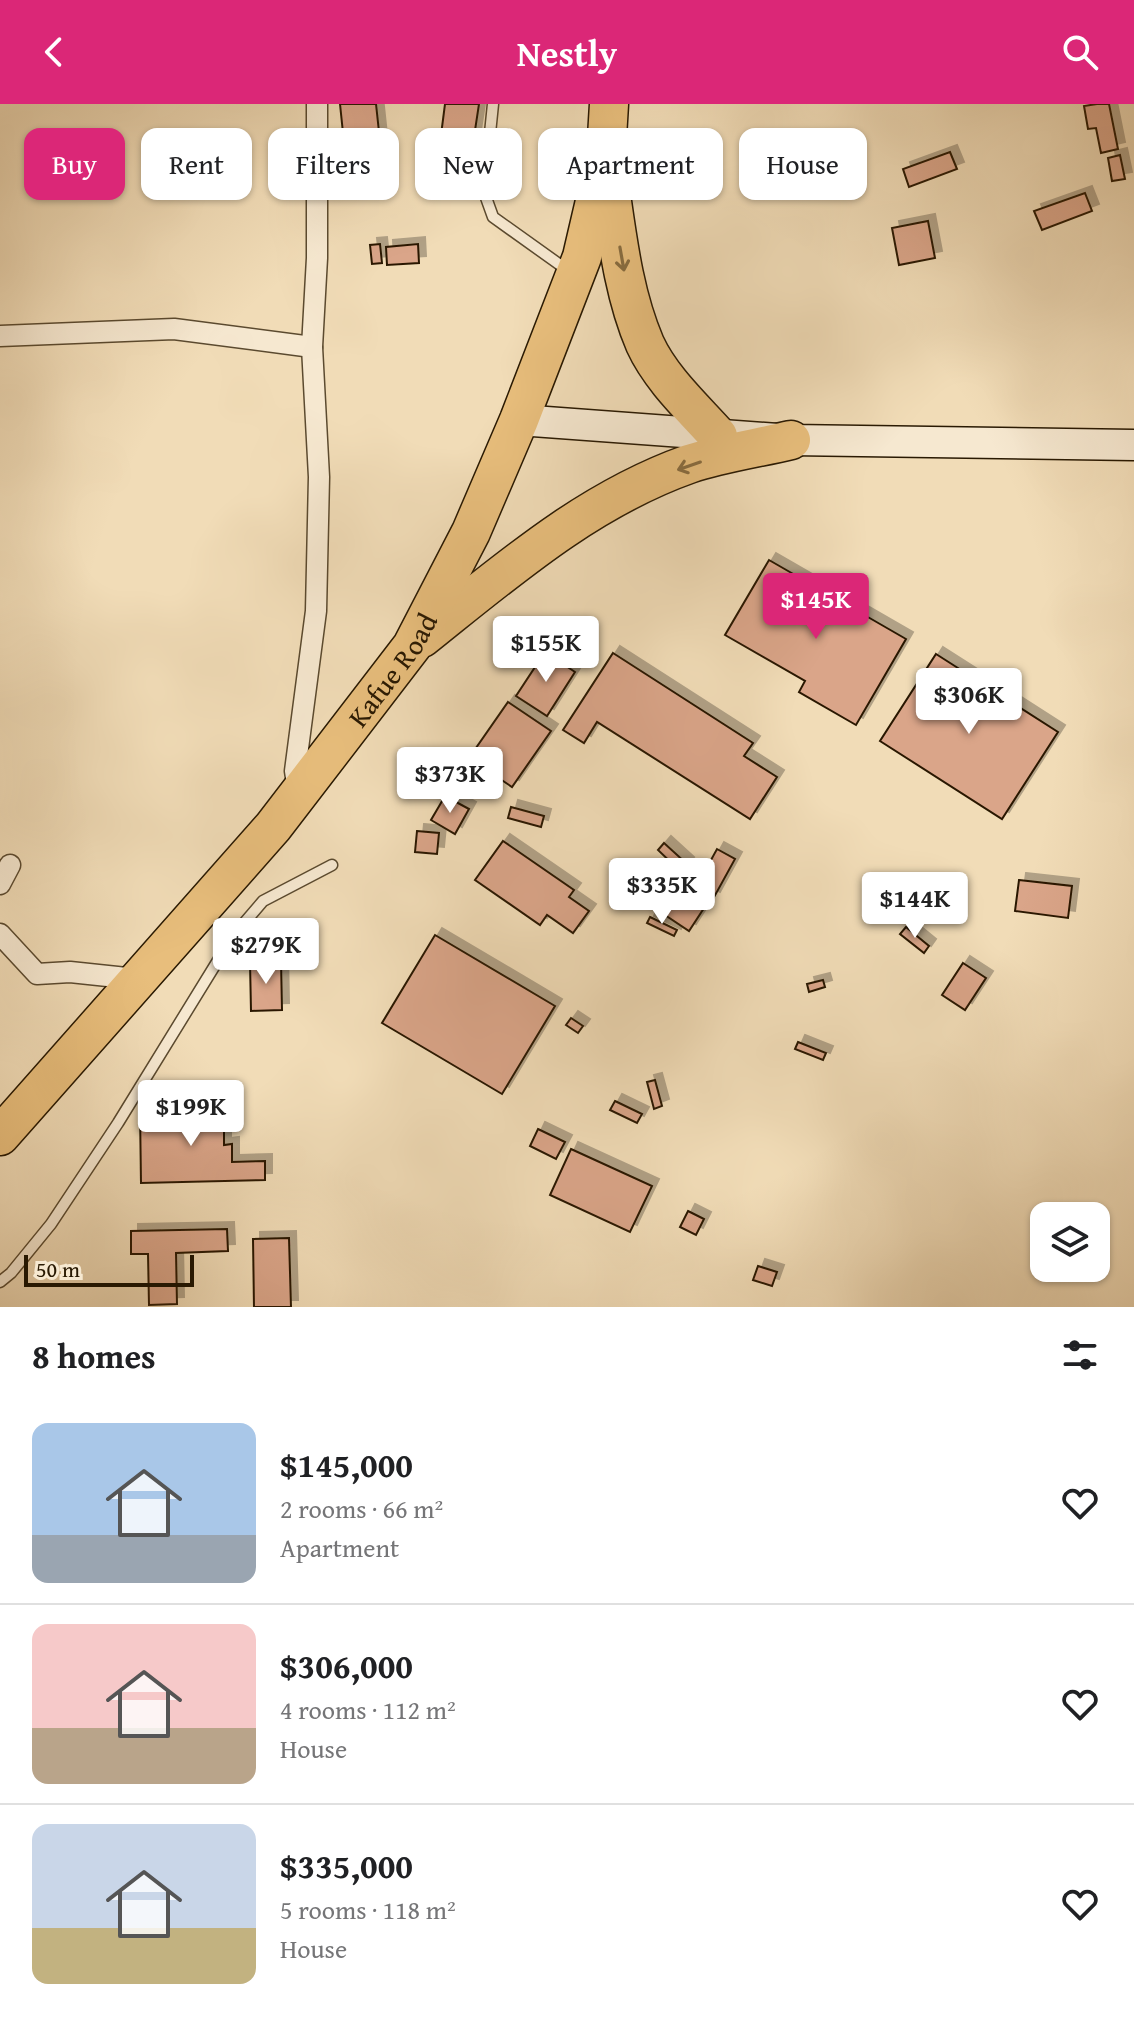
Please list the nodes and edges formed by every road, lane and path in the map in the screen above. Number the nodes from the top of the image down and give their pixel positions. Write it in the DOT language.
graph roads {
  1 [pos="317,104"];
  2 [pos="493,104"];
  3 [pos="609,104"];
  4 [pos="608,128"];
  5 [pos="596,200"];
  6 [pos="613,200"];
  7 [pos="575,276"];
  8 [pos="0,336"];
  9 [pos="312,347"];
  10 [pos="519,420"];
  11 [pos="718,436"];
  12 [pos="791,440"];
  13 [pos="1134,445"];
  14 [pos="412,646"];
  15 [pos="298,796"];
  16 [pos="10,865"];
  17 [pos="332,865"];
  18 [pos="0,884"];
  19 [pos="0,934"];
  20 [pos="136,979"];
  21 [pos="0,1136"];
  22 [pos="0,1282"];
  1 -- 9 [label="street"];
  2 -- 7 [label="lane"];
  3 -- 4 [label="highway, Kafue Road"];
  5 -- 7 [label="highway, Kafue Road"];
  6 -- 11 [label="highway, one-way"];
  7 -- 10 [label="highway, Kafue Road"];
  8 -- 9 [label="street"];
  9 -- 15 [label="street"];
  10 -- 11 [label="street"];
  10 -- 14 [label="highway, Kafue Road"];
  11 -- 12 [label="street"];
  12 -- 13 [label="street"];
  12 -- 14 [label="highway, one-way"];
  14 -- 15 [label="highway, Kafue Road"];
  15 -- 20 [label="highway, Kafue Road"];
  16 -- 18 [label="street"];
  17 -- 22 [label="lane"];
  19 -- 20 [label="street"];
  20 -- 21 [label="highway, Kafue Road"];
}
